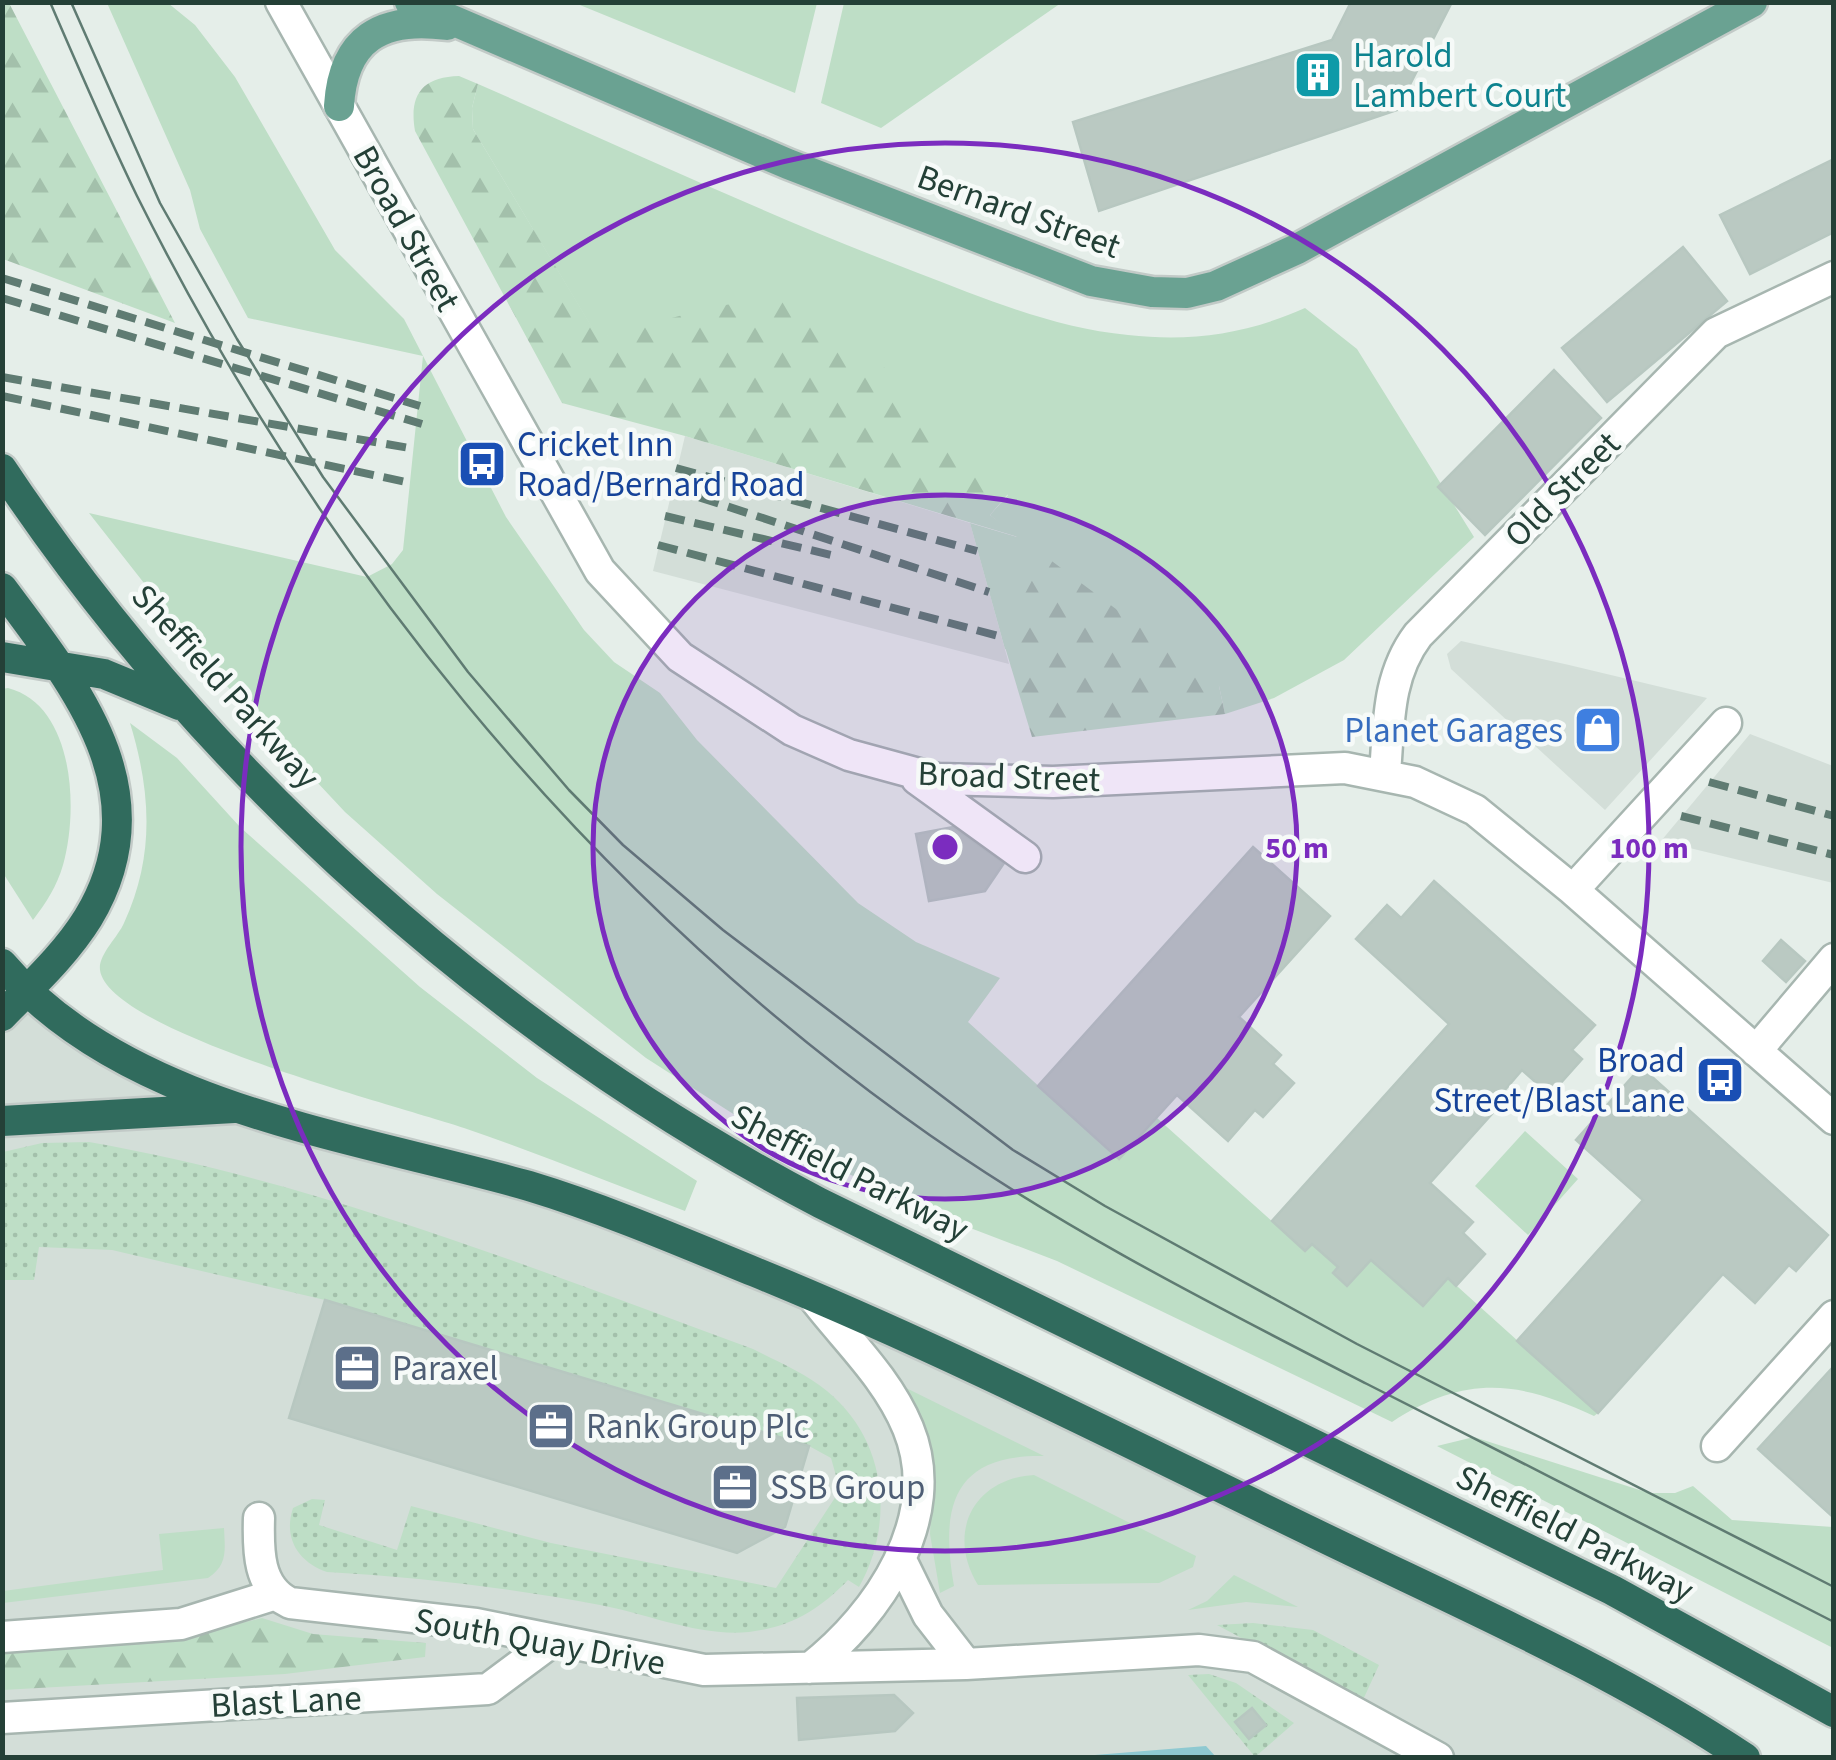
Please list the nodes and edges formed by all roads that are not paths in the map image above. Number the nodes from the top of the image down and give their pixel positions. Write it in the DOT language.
graph roads {
  1 [pos="281,2"];
  2 [pos="410,2"];
  3 [pos="1752,2"];
  4 [pos="470,28"];
  5 [pos="339,106"];
  6 [pos="1834,277"];
  7 [pos="2,469"];
  8 [pos="2,588"];
  9 [pos="2,657"];
  10 [pos="62,666"];
  11 [pos="201,722"];
  12 [pos="1726,722"];
  13 [pos="1385,773"];
  14 [pos="910,774"];
  15 [pos="1024,857"];
  16 [pos="1573,890"];
  17 [pos="1834,958"];
  18 [pos="2,964"];
  19 [pos="27,991"];
  20 [pos="2,1016"];
  21 [pos="1756,1051"];
  22 [pos="242,1108"];
  23 [pos="1834,1119"];
  24 [pos="2,1121"];
  25 [pos="812,1297"];
  26 [pos="1834,1316"];
  27 [pos="1716,1446"];
  28 [pos="259,1518"];
  29 [pos="900,1558"];
  30 [pos="273,1595"];
  31 [pos="2,1637"];
  32 [pos="554,1640"];
  33 [pos="966,1664"];
  34 [pos="810,1668"];
  35 [pos="1834,1712"];
  36 [pos="2,1718"];
  37 [pos="1438,1758"];
  38 [pos="1745,1758"];
  1 -- 5 [label="street, Broad Street"];
  2 -- 4 [label="main road, Bernard Street"];
  3 -- 4 [label="main road, Bernard Street"];
  4 -- 5 [label="main road"];
  5 -- 14 [label="street, Broad Street"];
  6 -- 13 [label="street, Old Street"];
  7 -- 11 [label="highway, Sheffield Parkway"];
  8 -- 10 [label="highway"];
  9 -- 10 [label="highway"];
  10 -- 11 [label="highway"];
  10 -- 19 [label="highway"];
  11 -- 35 [label="highway, Sheffield Parkway"];
  12 -- 16 [label="street"];
  13 -- 14 [label="street, Broad Street"];
  13 -- 16 [label="street, Broad Street"];
  14 -- 15 [label="street"];
  16 -- 21 [label="street, Broad Street"];
  17 -- 21 [label="street"];
  18 -- 19 [label="highway"];
  19 -- 20 [label="highway"];
  19 -- 22 [label="highway"];
  21 -- 23 [label="street, Broad Street"];
  22 -- 24 [label="highway"];
  22 -- 25 [label="highway"];
  25 -- 29 [label="street"];
  25 -- 38 [label="highway"];
  26 -- 27 [label="street"];
  28 -- 30 [label="street"];
  29 -- 33 [label="street"];
  29 -- 34 [label="street"];
  30 -- 31 [label="street"];
  30 -- 32 [label="street, South Quay Drive"];
  32 -- 34 [label="street, South Quay Drive"];
  32 -- 36 [label="street, Blast Lane"];
  33 -- 34 [label="street, South Quay Drive"];
  33 -- 37 [label="street, South Quay Drive"];
}
